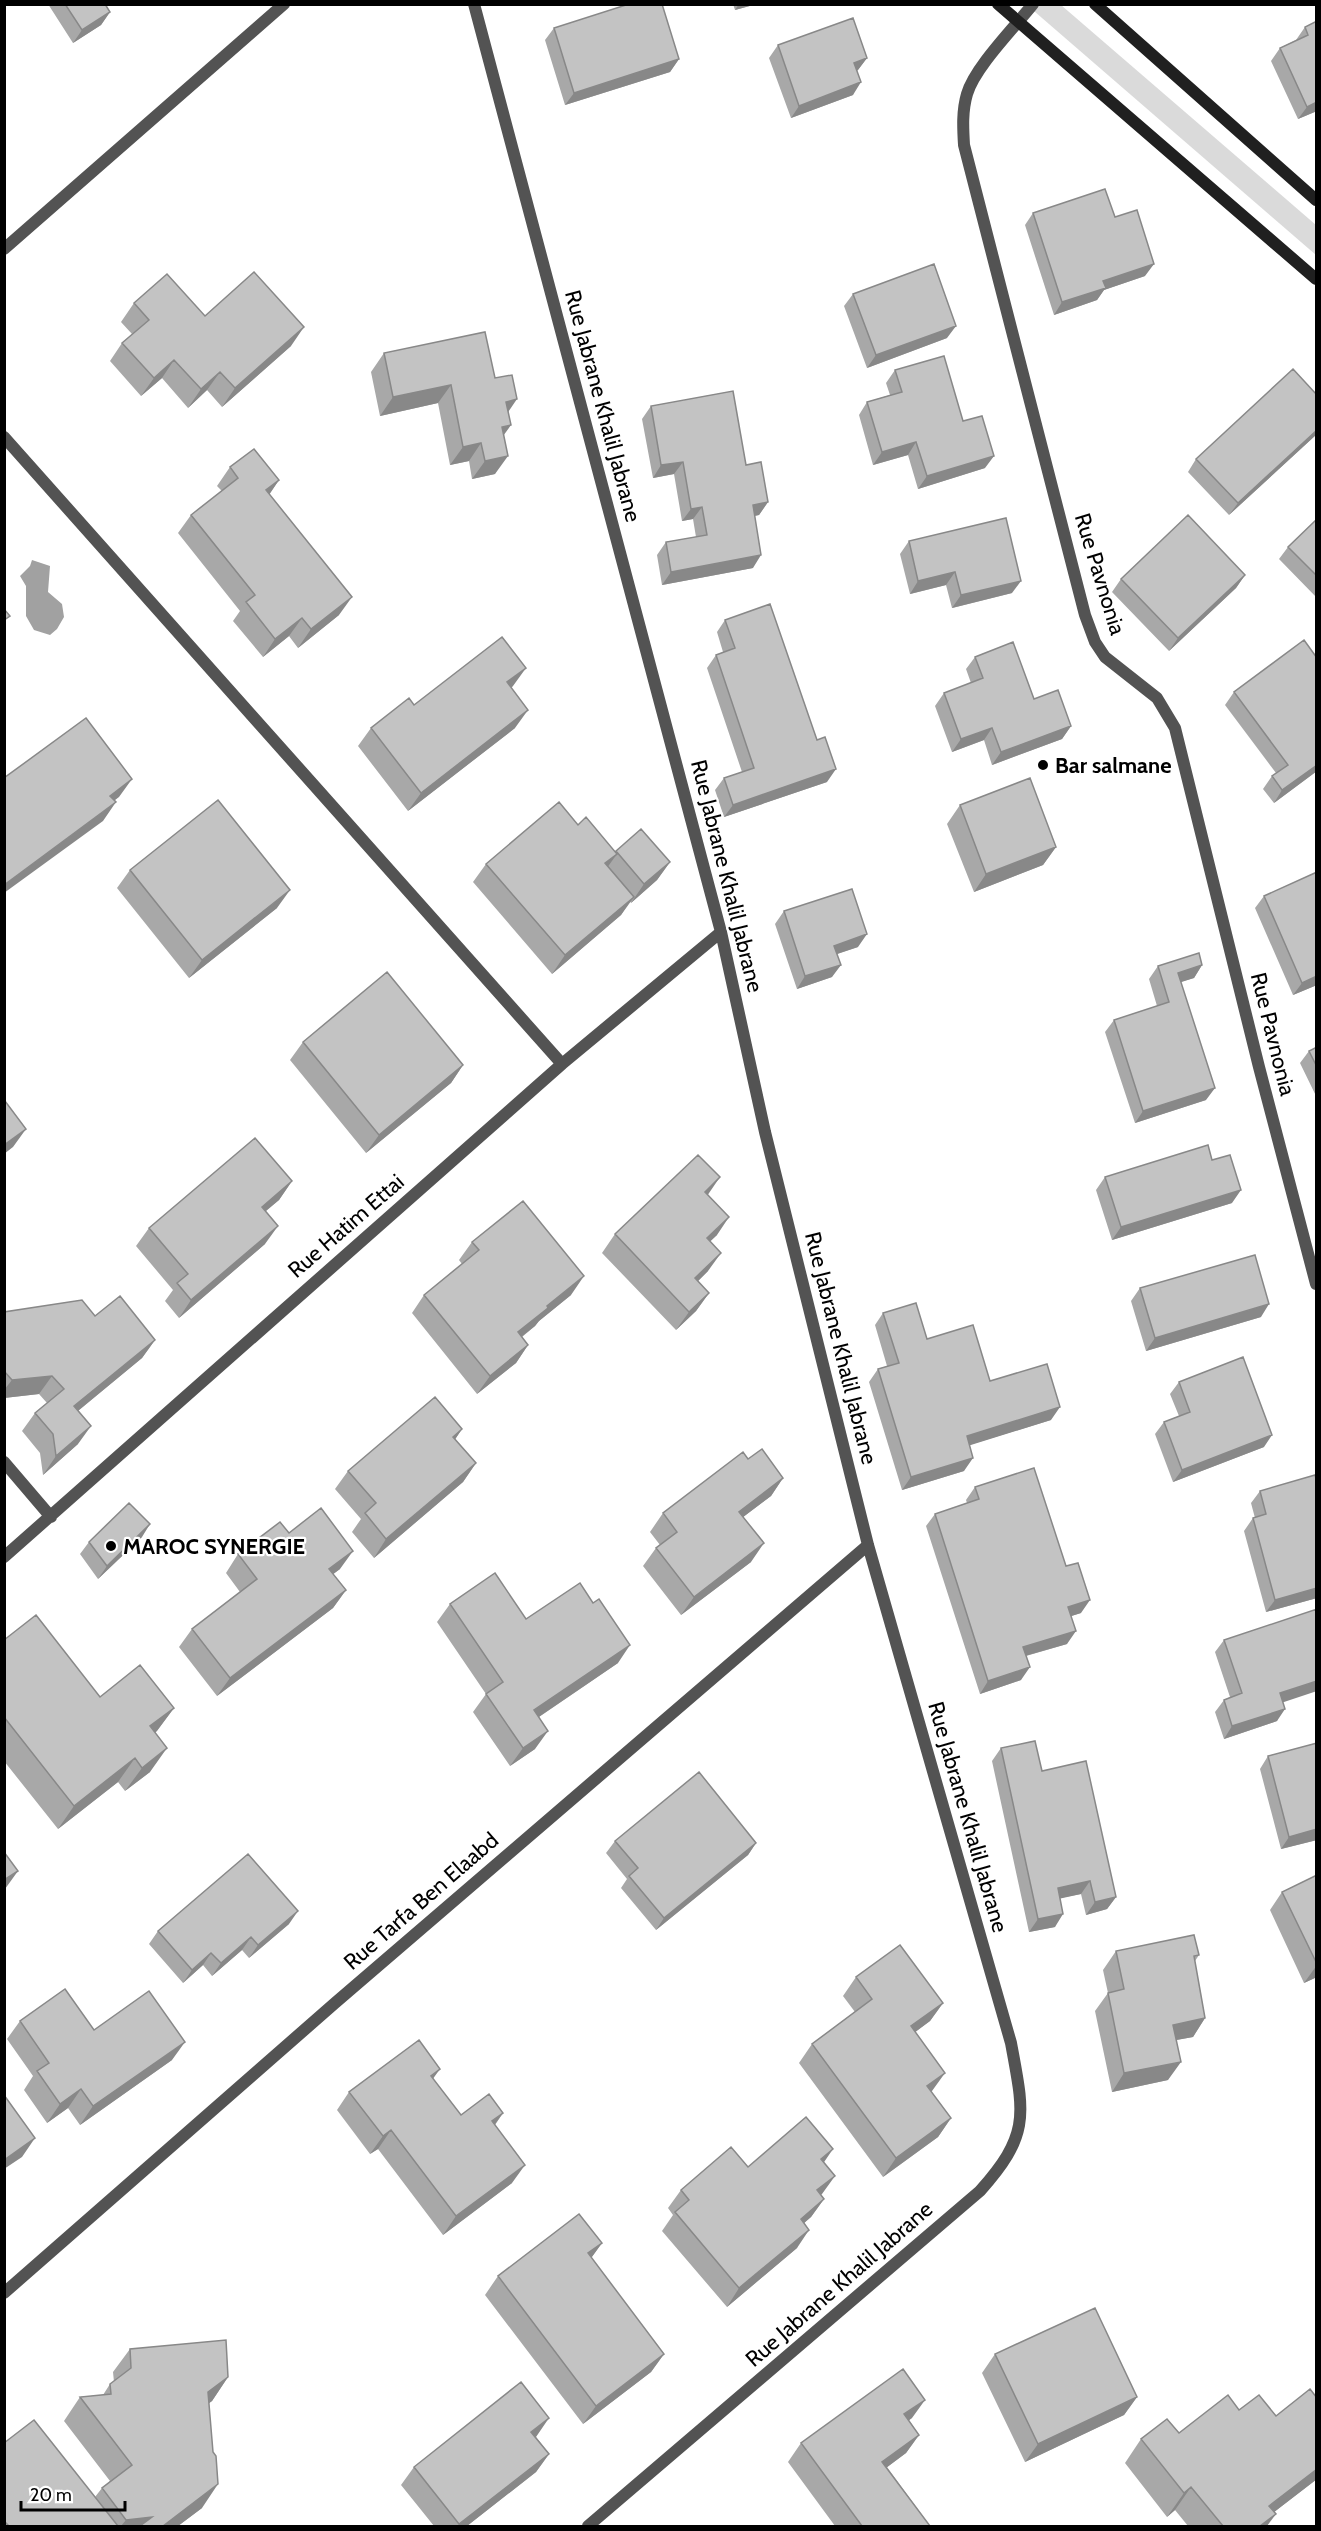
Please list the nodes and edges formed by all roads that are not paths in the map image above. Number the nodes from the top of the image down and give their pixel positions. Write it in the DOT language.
graph roads {
  1 [pos="284,4"];
  2 [pos="474,4"];
  3 [pos="998,4"];
  4 [pos="1033,4"];
  5 [pos="1095,4"];
  6 [pos="1019,22"];
  7 [pos="1317,200"];
  8 [pos="4,249"];
  9 [pos="1317,279"];
  10 [pos="4,437"];
  11 [pos="721,932"];
  12 [pos="562,1064"];
  13 [pos="1317,1284"];
  14 [pos="4,1462"];
  15 [pos="51,1517"];
  16 [pos="868,1545"];
  17 [pos="4,1557"];
  18 [pos="4,2293"];
  19 [pos="588,2526"];
  1 -- 8 [label="street"];
  2 -- 11 [label="street, Rue Jabrane Khalil Jabrane"];
  3 -- 6 [label="main road"];
  4 -- 6 [label="street, Rue Pavnonia"];
  5 -- 7 [label="main road"];
  6 -- 9 [label="main road"];
  6 -- 13 [label="street, Rue Pavnonia"];
  10 -- 12 [label="street"];
  11 -- 12 [label="street, Rue Hatim Ettai"];
  11 -- 16 [label="street, Rue Jabrane Khalil Jabrane"];
  12 -- 15 [label="street, Rue Hatim Ettai"];
  14 -- 15 [label="street"];
  15 -- 17 [label="street, Rue Hatim Ettai"];
  16 -- 18 [label="street, Rue Tarfa Ben Elaabd"];
  16 -- 19 [label="street, Rue Jabrane Khalil Jabrane"];
}
